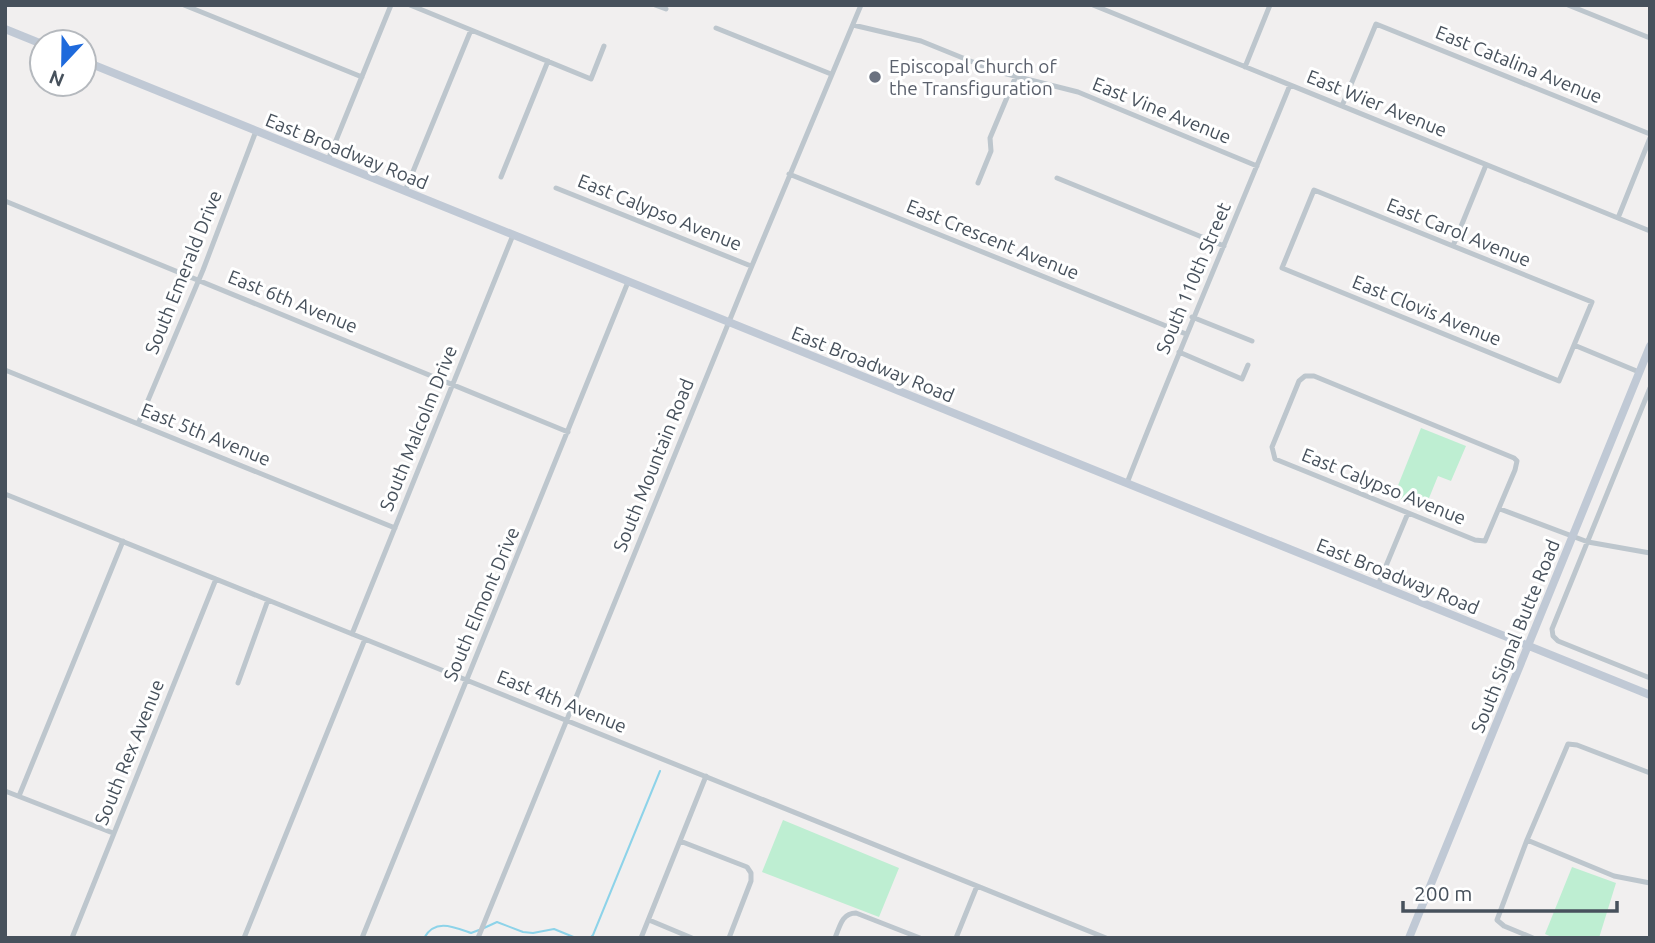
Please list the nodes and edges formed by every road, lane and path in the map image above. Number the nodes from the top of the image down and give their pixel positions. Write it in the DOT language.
graph roads {
  1 [pos="184,5"];
  2 [pos="391,5"];
  3 [pos="410,5"];
  4 [pos="655,5"];
  5 [pos="861,5"];
  6 [pos="1093,5"];
  7 [pos="1270,5"];
  8 [pos="1568,5"];
  9 [pos="666,9"];
  10 [pos="853,25"];
  11 [pos="716,28"];
  12 [pos="5,29"];
  13 [pos="471,30"];
  14 [pos="28,38"];
  15 [pos="1650,38"];
  16 [pos="604,46"];
  17 [pos="548,61"];
  18 [pos="98,67"];
  19 [pos="1245,67"];
  20 [pos="831,74"];
  21 [pos="1016,76"];
  22 [pos="362,77"];
  23 [pos="1290,85"];
  24 [pos="1342,106"];
  25 [pos="256,131"];
  26 [pos="1650,136"];
  27 [pos="328,160"];
  28 [pos="1486,165"];
  29 [pos="1257,166"];
  30 [pos="789,174"];
  31 [pos="501,177"];
  32 [pos="1057,178"];
  33 [pos="978,183"];
  34 [pos="556,188"];
  35 [pos="405,191"];
  36 [pos="5,201"];
  37 [pos="1618,218"];
  38 [pos="1650,231"];
  39 [pos="513,235"];
  40 [pos="1224,246"];
  41 [pos="1453,246"];
  42 [pos="751,266"];
  43 [pos="1282,268"];
  44 [pos="198,279"];
  45 [pos="628,282"];
  46 [pos="1192,317"];
  47 [pos="728,322"];
  48 [pos="1186,334"];
  49 [pos="1251,341"];
  50 [pos="1574,345"];
  51 [pos="1650,346"];
  52 [pos="1179,352"];
  53 [pos="1248,365"];
  54 [pos="5,370"];
  55 [pos="1639,372"];
  56 [pos="453,383"];
  57 [pos="1650,388"];
  58 [pos="138,424"];
  59 [pos="568,432"];
  60 [pos="1127,483"];
  61 [pos="5,494"];
  62 [pos="1500,509"];
  63 [pos="1408,513"];
  64 [pos="395,528"];
  65 [pos="1572,537"];
  66 [pos="123,541"];
  67 [pos="1588,542"];
  68 [pos="1650,553"];
  69 [pos="216,579"];
  70 [pos="1378,585"];
  71 [pos="268,600"];
  72 [pos="352,634"];
  73 [pos="365,639"];
  74 [pos="1528,646"];
  75 [pos="1650,678"];
  76 [pos="466,680"];
  77 [pos="238,683"];
  78 [pos="1650,695"];
  79 [pos="566,720"];
  80 [pos="1650,774"];
  81 [pos="706,776"];
  82 [pos="5,790"];
  83 [pos="19,796"];
  84 [pos="113,833"];
  85 [pos="1527,840"];
  86 [pos="680,841"];
  87 [pos="1650,883"];
  88 [pos="977,886"];
  89 [pos="649,920"];
  90 [pos="72,938"];
  91 [pos="244,938"];
  92 [pos="362,938"];
  93 [pos="478,938"];
  94 [pos="641,938"];
  95 [pos="692,938"];
  96 [pos="729,938"];
  97 [pos="835,938"];
  98 [pos="920,938"];
  99 [pos="956,938"];
  100 [pos="1106,938"];
  101 [pos="1409,938"];
  102 [pos="1533,938"];
  1 -- 22 [label="street"];
  2 -- 22 [label="street"];
  3 -- 13 [label="street"];
  4 -- 9 [label="street"];
  5 -- 10 [label="street, South Mountain Road"];
  6 -- 19 [label="street, East Wier Avenue"];
  7 -- 19 [label="street"];
  8 -- 15 [label="street"];
  10 -- 20 [label="street, South Mountain Road"];
  10 -- 21 [label="street, East Vine Avenue"];
  11 -- 20 [label="street"];
  12 -- 14 [label="main road"];
  13 -- 17 [label="street"];
  13 -- 35 [label="street"];
  16 -- 17 [label="street"];
  17 -- 31 [label="street"];
  18 -- 25 [label="main road, East Broadway Road"];
  19 -- 23 [label="street, East Wier Avenue"];
  20 -- 30 [label="street, South Mountain Road"];
  21 -- 29 [label="street, East Vine Avenue"];
  21 -- 33 [label="street"];
  22 -- 27 [label="street"];
  23 -- 24 [label="street, East Wier Avenue"];
  23 -- 29 [label="street, South 110th Street"];
  24 -- 26 [label="street, East Catalina Avenue"];
  24 -- 28 [label="street, East Wier Avenue"];
  25 -- 27 [label="main road, East Broadway Road"];
  25 -- 44 [label="street, South Emerald Drive"];
  26 -- 37 [label="street"];
  27 -- 35 [label="main road, East Broadway Road"];
  28 -- 37 [label="street, East Wier Avenue"];
  28 -- 41 [label="street"];
  29 -- 40 [label="street, South 110th Street"];
  30 -- 42 [label="street, South Mountain Road"];
  30 -- 48 [label="street, East Crescent Avenue"];
  32 -- 40 [label="street"];
  34 -- 42 [label="street, East Calypso Avenue"];
  35 -- 39 [label="main road, East Broadway Road"];
  36 -- 44 [label="street, East 6th Avenue"];
  37 -- 38 [label="street, East Wier Avenue"];
  39 -- 45 [label="main road, East Broadway Road"];
  39 -- 56 [label="street, South Malcolm Drive"];
  40 -- 46 [label="street, South 110th Street"];
  41 -- 43 [label="street, East Carol Avenue"];
  41 -- 50 [label="street, East Carol Avenue"];
  42 -- 47 [label="street, South Mountain Road"];
  43 -- 50 [label="street, East Clovis Avenue"];
  44 -- 56 [label="street, East 6th Avenue"];
  44 -- 58 [label="street, South Emerald Drive"];
  45 -- 47 [label="main road, East Broadway Road"];
  45 -- 59 [label="street, South Elmont Drive"];
  46 -- 48 [label="street, South 110th Street"];
  46 -- 49 [label="street"];
  47 -- 60 [label="main road, East Broadway Road"];
  47 -- 79 [label="street, South Mountain Road"];
  48 -- 52 [label="street, South 110th Street"];
  50 -- 55 [label="street"];
  51 -- 55 [label="main road, South Signal Butte Road"];
  52 -- 53 [label="street"];
  52 -- 60 [label="street, South 110th Street"];
  54 -- 58 [label="street, East 5th Avenue"];
  55 -- 65 [label="main road, South Signal Butte Road"];
  56 -- 59 [label="street, East 6th Avenue"];
  56 -- 64 [label="street, South Malcolm Drive"];
  57 -- 67 [label="street, South Signal Butte Road"];
  58 -- 64 [label="street, East 5th Avenue"];
  59 -- 76 [label="street, South Elmont Drive"];
  60 -- 70 [label="main road, East Broadway Road"];
  61 -- 66 [label="street, East 4th Avenue"];
  62 -- 63 [label="street, East Calypso Avenue"];
  62 -- 63 [label="street, East Calypso Avenue"];
  62 -- 65 [label="street"];
  63 -- 70 [label="street"];
  64 -- 72 [label="street, South Malcolm Drive"];
  65 -- 67 [label="street"];
  65 -- 74 [label="main road, South Signal Butte Road"];
  66 -- 69 [label="street, East 4th Avenue"];
  66 -- 83 [label="street"];
  67 -- 68 [label="street"];
  67 -- 75 [label="street, South Signal Butte Road"];
  69 -- 71 [label="street, East 4th Avenue"];
  69 -- 84 [label="street, South Rex Avenue"];
  70 -- 74 [label="main road, East Broadway Road"];
  71 -- 72 [label="street, East 4th Avenue"];
  71 -- 77 [label="street"];
  72 -- 73 [label="street, East 4th Avenue"];
  73 -- 76 [label="street, East 4th Avenue"];
  73 -- 91 [label="street"];
  74 -- 78 [label="main road, East Broadway Road"];
  74 -- 101 [label="main road, South Signal Butte Road"];
  76 -- 79 [label="street, East 4th Avenue"];
  76 -- 92 [label="street, South Elmont Drive"];
  79 -- 81 [label="street, East 4th Avenue"];
  79 -- 93 [label="street, South Mountain Road"];
  80 -- 85 [label="street"];
  81 -- 86 [label="street"];
  81 -- 88 [label="street, East 4th Avenue"];
  82 -- 83 [label="street"];
  83 -- 84 [label="street"];
  84 -- 90 [label="street, South Rex Avenue"];
  85 -- 87 [label="street"];
  85 -- 102 [label="street"];
  86 -- 89 [label="street"];
  86 -- 96 [label="street"];
  88 -- 99 [label="street"];
  88 -- 100 [label="street, East 4th Avenue"];
  89 -- 94 [label="street"];
  89 -- 95 [label="street"];
  97 -- 98 [label="street"];
}
